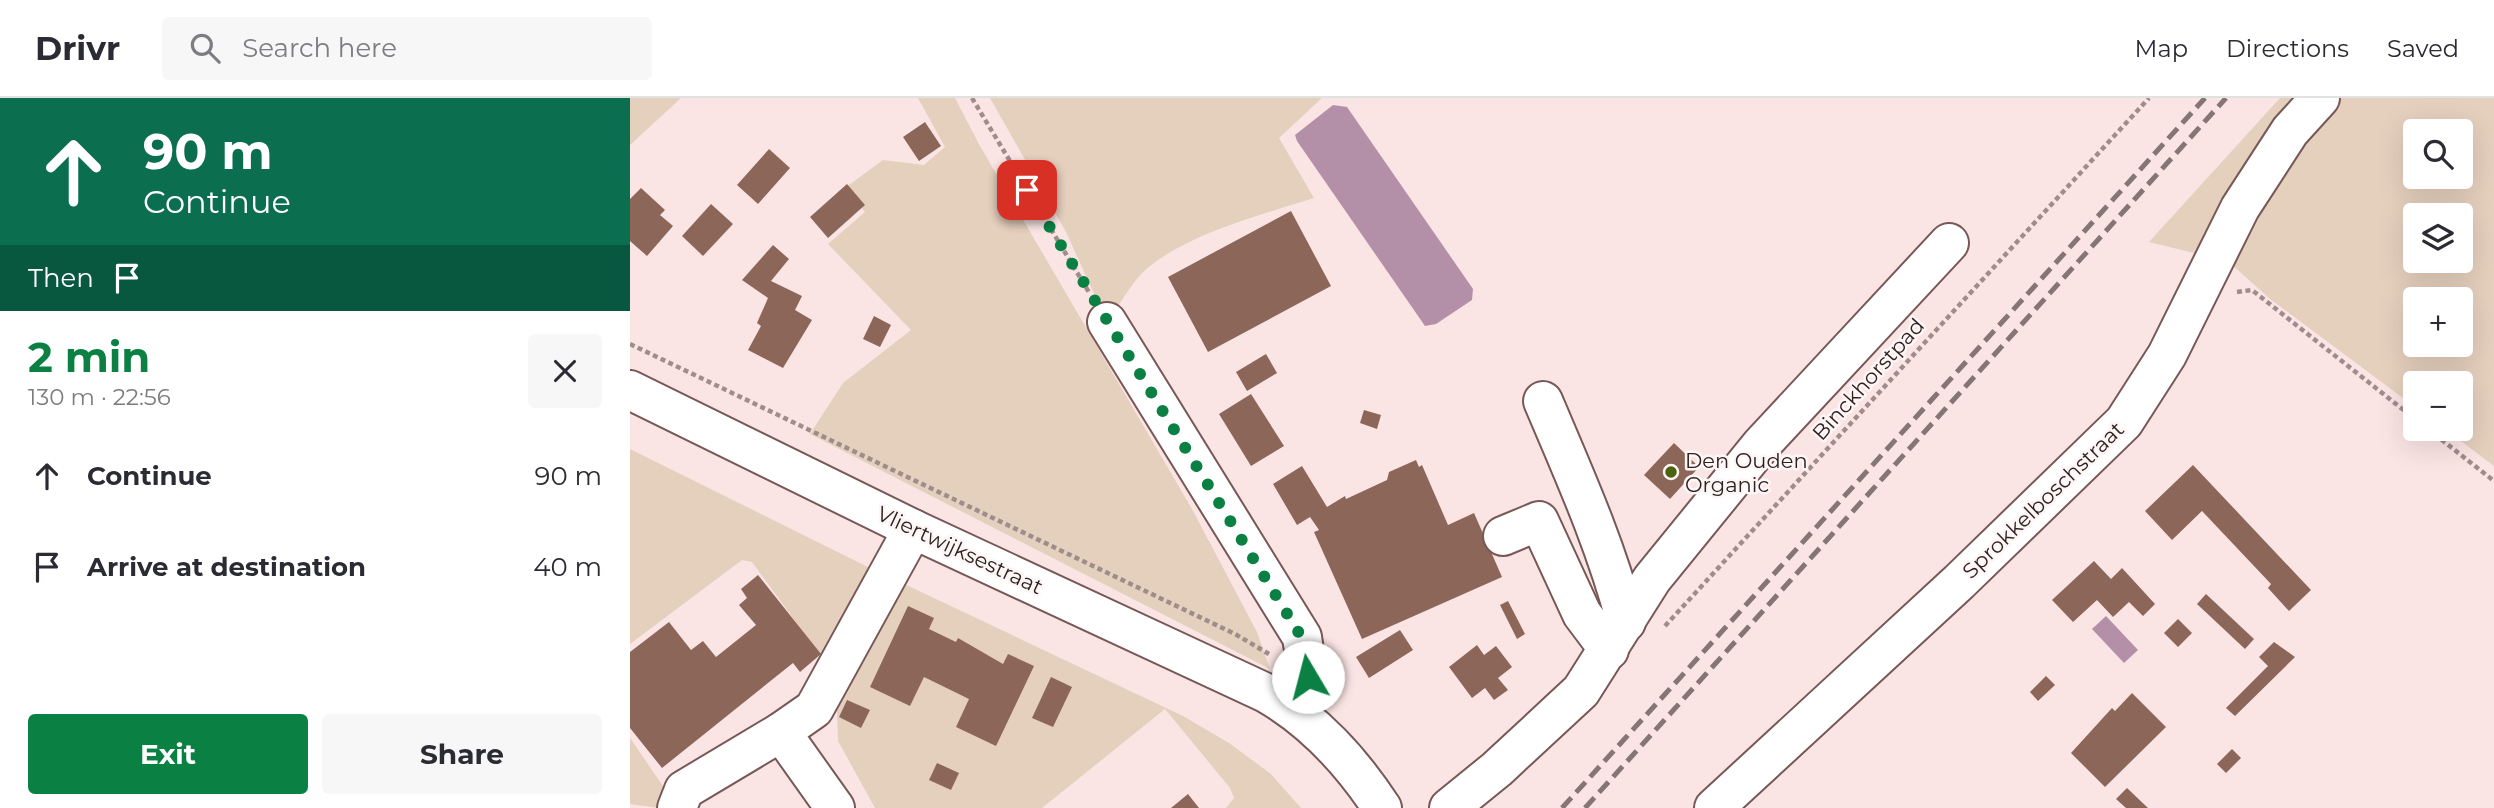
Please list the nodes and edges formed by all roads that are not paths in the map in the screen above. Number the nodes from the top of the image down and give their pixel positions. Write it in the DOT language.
graph roads {
  1 [pos="2320,98"];
  2 [pos="1950,243"];
  3 [pos="1107,322"];
  4 [pos="630,390"];
  5 [pos="1543,401"];
  6 [pos="913,529"];
  7 [pos="1503,536"];
  8 [pos="1632,634"];
  9 [pos="1291,707"];
  10 [pos="781,732"];
  11 [pos="677,808"];
  12 [pos="835,808"];
  13 [pos="1382,808"];
  14 [pos="1449,808"];
  15 [pos="1714,808"];
  1 -- 15 [label="street, Sprokkelboschstraat"];
  2 -- 8 [label="street"];
  3 -- 9 [label="street"];
  4 -- 6 [label="street, Vliertwijksestraat"];
  5 -- 8 [label="street"];
  6 -- 9 [label="street, Vliertwijksestraat"];
  6 -- 10 [label="street"];
  7 -- 8 [label="street"];
  8 -- 14 [label="street"];
  9 -- 13 [label="street, Vliertwijksestraat"];
  10 -- 11 [label="street"];
  10 -- 12 [label="street"];
}
